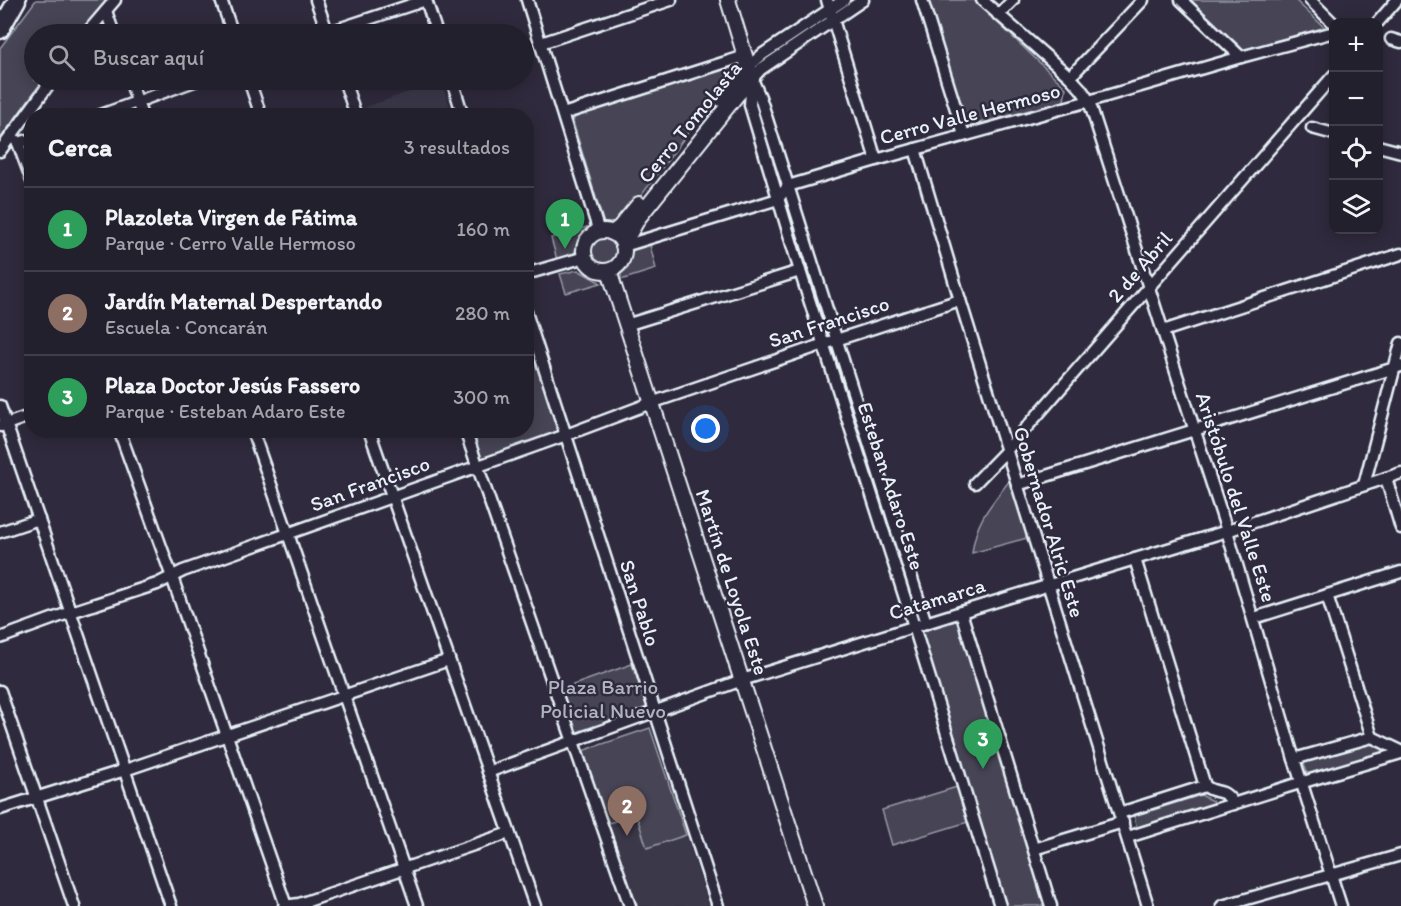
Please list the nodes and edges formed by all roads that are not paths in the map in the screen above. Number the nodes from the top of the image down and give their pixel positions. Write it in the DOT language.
graph roads {
  1 [pos="17,0"];
  2 [pos="116,0"];
  3 [pos="221,0"];
  4 [pos="316,0"];
  5 [pos="426,0"];
  6 [pos="527,0"];
  7 [pos="671,0"];
  8 [pos="728,0"];
  9 [pos="844,0"];
  10 [pos="863,0"];
  11 [pos="922,0"];
  12 [pos="982,0"];
  13 [pos="1013,0"];
  14 [pos="1143,0"];
  15 [pos="1181,0"];
  16 [pos="1310,0"];
  17 [pos="1397,0"];
  18 [pos="830,10"];
  19 [pos="106,11"];
  20 [pos="998,15"];
  21 [pos="1381,18"];
  22 [pos="0,19"];
  23 [pos="1329,19"];
  24 [pos="95,24"];
  25 [pos="111,24"];
  26 [pos="229,24"];
  27 [pos="323,24"];
  28 [pos="355,24"];
  29 [pos="434,24"];
  30 [pos="0,30"];
  31 [pos="1329,33"];
  32 [pos="541,43"];
  33 [pos="1241,57"];
  34 [pos="748,67"];
  35 [pos="1070,77"];
  36 [pos="1329,81"];
  37 [pos="46,90"];
  38 [pos="133,90"];
  39 [pos="170,90"];
  40 [pos="252,90"];
  41 [pos="347,90"];
  42 [pos="455,90"];
  43 [pos="1089,101"];
  44 [pos="137,102"];
  45 [pos="34,108"];
  46 [pos="120,108"];
  47 [pos="139,108"];
  48 [pos="258,108"];
  49 [pos="353,108"];
  50 [pos="461,108"];
  51 [pos="563,114"];
  52 [pos="24,125"];
  53 [pos="1312,128"];
  54 [pos="1329,133"];
  55 [pos="964,135"];
  56 [pos="15,139"];
  57 [pos="24,139"];
  58 [pos="1383,147"];
  59 [pos="915,149"];
  60 [pos="0,151"];
  61 [pos="1401,152"];
  62 [pos="876,160"];
  63 [pos="24,161"];
  64 [pos="788,186"];
  65 [pos="778,199"];
  66 [pos="605,232"];
  67 [pos="623,246"];
  68 [pos="1401,254"];
  69 [pos="585,257"];
  70 [pos="609,271"];
  71 [pos="800,271"];
  72 [pos="534,272"];
  73 [pos="1148,287"];
  74 [pos="960,300"];
  75 [pos="626,325"];
  76 [pos="1163,331"];
  77 [pos="534,337"];
  78 [pos="836,339"];
  79 [pos="1401,343"];
  80 [pos="823,344"];
  81 [pos="1398,367"];
  82 [pos="651,403"];
  83 [pos="0,406"];
  84 [pos="24,418"];
  85 [pos="3,425"];
  86 [pos="1194,431"];
  87 [pos="566,435"];
  88 [pos="122,438"];
  89 [pos="255,438"];
  90 [pos="372,438"];
  91 [pos="468,438"];
  92 [pos="1006,451"];
  93 [pos="477,467"];
  94 [pos="1401,473"];
  95 [pos="1386,478"];
  96 [pos="975,483"];
  97 [pos="1017,485"];
  98 [pos="1364,485"];
  99 [pos="392,497"];
  100 [pos="39,519"];
  101 [pos="1401,528"];
  102 [pos="1227,531"];
  103 [pos="0,532"];
  104 [pos="287,534"];
  105 [pos="1135,560"];
  106 [pos="1401,572"];
  107 [pos="172,577"];
  108 [pos="1048,585"];
  109 [pos="1327,595"];
  110 [pos="71,612"];
  111 [pos="961,612"];
  112 [pos="1254,618"];
  113 [pos="926,623"];
  114 [pos="913,627"];
  115 [pos="0,638"];
  116 [pos="449,660"];
  117 [pos="742,680"];
  118 [pos="0,691"];
  119 [pos="344,697"];
  120 [pos="655,712"];
  121 [pos="226,735"];
  122 [pos="1372,736"];
  123 [pos="573,742"];
  124 [pos="1401,752"];
  125 [pos="1294,759"];
  126 [pos="125,770"];
  127 [pos="488,772"];
  128 [pos="1302,782"];
  129 [pos="1205,786"];
  130 [pos="37,798"];
  131 [pos="1234,804"];
  132 [pos="0,809"];
  133 [pos="1121,818"];
  134 [pos="509,833"];
  135 [pos="1128,837"];
  136 [pos="1034,849"];
  137 [pos="1401,855"];
  138 [pos="404,868"];
  139 [pos="1330,875"];
  140 [pos="74,906"];
  141 [pos="171,906"];
  142 [pos="285,906"];
  143 [pos="417,906"];
  144 [pos="535,906"];
  145 [pos="630,906"];
  146 [pos="718,906"];
  147 [pos="815,906"];
  148 [pos="1000,906"];
  149 [pos="1052,906"];
  150 [pos="1148,906"];
  151 [pos="1222,906"];
  152 [pos="1341,906"];
  1 -- 22 [label="highway"];
  1 -- 30 [label="highway"];
  2 -- 19 [label="street"];
  3 -- 26 [label="street"];
  4 -- 27 [label="street"];
  5 -- 28 [label="street"];
  5 -- 29 [label="street"];
  6 -- 32 [label="street"];
  7 -- 32 [label="street"];
  8 -- 34 [label="main road, Esteban Adaro Este"];
  9 -- 18 [label="street, Cerro Tomolasta"];
  10 -- 18 [label="street, Cerro Tomolasta"];
  11 -- 55 [label="street"];
  12 -- 20 [label="street"];
  13 -- 20 [label="street"];
  14 -- 35 [label="street"];
  15 -- 33 [label="street"];
  16 -- 23 [label="street"];
  17 -- 21 [label="street"];
  18 -- 34 [label="street, Cerro Tomolasta"];
  18 -- 62 [label="street"];
  19 -- 24 [label="street"];
  19 -- 25 [label="street"];
  20 -- 35 [label="street"];
  31 -- 33 [label="street, Cerro Valle Hermoso"];
  32 -- 51 [label="street"];
  33 -- 43 [label="street, Cerro Valle Hermoso"];
  34 -- 51 [label="street"];
  34 -- 64 [label="street, Esteban Adaro Este"];
  34 -- 65 [label="street, Esteban Adaro Este"];
  34 -- 66 [label="main road, Cerro Tomolasta"];
  34 -- 67 [label="main road, Cerro Tomolasta"];
  35 -- 43 [label="street"];
  36 -- 73 [label="street, 2 de Abril"];
  37 -- 45 [label="street"];
  38 -- 44 [label="street"];
  39 -- 44 [label="street"];
  40 -- 48 [label="street"];
  41 -- 49 [label="street"];
  42 -- 50 [label="street"];
  43 -- 55 [label="street, Cerro Valle Hermoso"];
  43 -- 73 [label="street, Aristóbulo del Valle Este"];
  44 -- 46 [label="street"];
  44 -- 47 [label="street"];
  51 -- 66 [label="street"];
  52 -- 56 [label="street"];
  53 -- 54 [label="street"];
  55 -- 59 [label="street, Cerro Valle Hermoso"];
  56 -- 57 [label="street"];
  56 -- 60 [label="street"];
  56 -- 63 [label="street"];
  58 -- 61 [label="street"];
  59 -- 62 [label="street, Cerro Valle Hermoso"];
  59 -- 74 [label="street, Gobernador Alric Este"];
  62 -- 64 [label="street, Cerro Valle Hermoso"];
  64 -- 65 [label="street"];
  64 -- 78 [label="street, Esteban Adaro Este"];
  65 -- 67 [label="street"];
  65 -- 71 [label="street, Esteban Adaro Este"];
  66 -- 67 [label="main road"];
  66 -- 69 [label="main road"];
  67 -- 70 [label="main road"];
  68 -- 76 [label="street"];
  69 -- 70 [label="main road"];
  69 -- 72 [label="street"];
  70 -- 75 [label="main road, Martín de Loyola Este"];
  71 -- 75 [label="street"];
  71 -- 80 [label="street, Esteban Adaro Este"];
  73 -- 76 [label="street, Aristóbulo del Valle Este"];
  73 -- 92 [label="street, 2 de Abril"];
  74 -- 78 [label="street, San Francisco"];
  74 -- 92 [label="street, Gobernador Alric Este"];
  75 -- 82 [label="main road, Martín de Loyola Este"];
  76 -- 86 [label="street, Aristóbulo del Valle Este"];
  77 -- 87 [label="street, San Pablo"];
  78 -- 80 [label="street, San Francisco"];
  78 -- 113 [label="street, Esteban Adaro Este"];
  79 -- 81 [label="street"];
  80 -- 82 [label="street, San Francisco"];
  80 -- 114 [label="street, Esteban Adaro Este"];
  81 -- 86 [label="street"];
  81 -- 98 [label="street"];
  82 -- 87 [label="street, San Francisco"];
  82 -- 117 [label="main road, Martín de Loyola Este"];
  83 -- 85 [label="street"];
  84 -- 85 [label="street"];
  85 -- 100 [label="street"];
  86 -- 97 [label="street"];
  86 -- 102 [label="street, Aristóbulo del Valle Este"];
  87 -- 93 [label="street, San Francisco"];
  87 -- 120 [label="street, San Pablo"];
  88 -- 107 [label="street"];
  89 -- 104 [label="street"];
  90 -- 99 [label="street"];
  91 -- 93 [label="street"];
  92 -- 96 [label="street, 2 de Abril"];
  92 -- 97 [label="street, Gobernador Alric Este"];
  93 -- 99 [label="street, San Francisco"];
  93 -- 123 [label="street"];
  94 -- 95 [label="street, Catamarca"];
  95 -- 98 [label="street, Catamarca"];
  95 -- 101 [label="street"];
  97 -- 108 [label="street, Gobernador Alric Este"];
  98 -- 102 [label="street, Catamarca"];
  99 -- 104 [label="street, San Francisco"];
  99 -- 116 [label="street"];
  100 -- 103 [label="street"];
  100 -- 110 [label="street"];
  102 -- 105 [label="street, Catamarca"];
  102 -- 112 [label="street, Aristóbulo del Valle Este"];
  104 -- 107 [label="street, San Francisco"];
  104 -- 119 [label="street"];
  105 -- 108 [label="street, Catamarca"];
  105 -- 129 [label="street"];
  106 -- 109 [label="street"];
  107 -- 110 [label="street, San Francisco"];
  107 -- 121 [label="street"];
  108 -- 111 [label="street, Catamarca"];
  108 -- 133 [label="street, Gobernador Alric Este"];
  109 -- 112 [label="street"];
  109 -- 122 [label="street"];
  110 -- 115 [label="street, San Francisco"];
  110 -- 126 [label="street"];
  111 -- 113 [label="street, Catamarca"];
  111 -- 136 [label="street"];
  112 -- 125 [label="street, Aristóbulo del Valle Este"];
  113 -- 114 [label="street, Catamarca"];
  114 -- 117 [label="street, Catamarca"];
  114 -- 148 [label="street, Esteban Adaro Este"];
  116 -- 119 [label="street"];
  116 -- 127 [label="street"];
  117 -- 120 [label="street, Catamarca"];
  117 -- 147 [label="main road, Martín de Loyola Este"];
  118 -- 130 [label="street"];
  119 -- 121 [label="street"];
  119 -- 138 [label="street"];
  120 -- 123 [label="street, Catamarca"];
  120 -- 146 [label="street, San Pablo"];
  121 -- 126 [label="street"];
  121 -- 142 [label="street"];
  122 -- 124 [label="street"];
  122 -- 125 [label="street"];
  123 -- 127 [label="street, Catamarca"];
  123 -- 145 [label="street"];
  124 -- 128 [label="street"];
  125 -- 128 [label="street, Aristóbulo del Valle Este"];
  126 -- 130 [label="street"];
  126 -- 141 [label="street"];
  127 -- 134 [label="street"];
  128 -- 131 [label="street"];
  128 -- 139 [label="street, Aristóbulo del Valle Este"];
  129 -- 131 [label="street"];
  129 -- 133 [label="street"];
  130 -- 132 [label="street"];
  130 -- 140 [label="street"];
  131 -- 135 [label="street"];
  133 -- 135 [label="street, Gobernador Alric Este"];
  133 -- 136 [label="street"];
  134 -- 138 [label="street"];
  134 -- 144 [label="street"];
  135 -- 150 [label="street, Gobernador Alric Este"];
  136 -- 149 [label="street"];
  137 -- 139 [label="street"];
  138 -- 142 [label="street"];
  138 -- 143 [label="street"];
  139 -- 151 [label="street"];
  139 -- 152 [label="street, Aristóbulo del Valle Este"];
}
